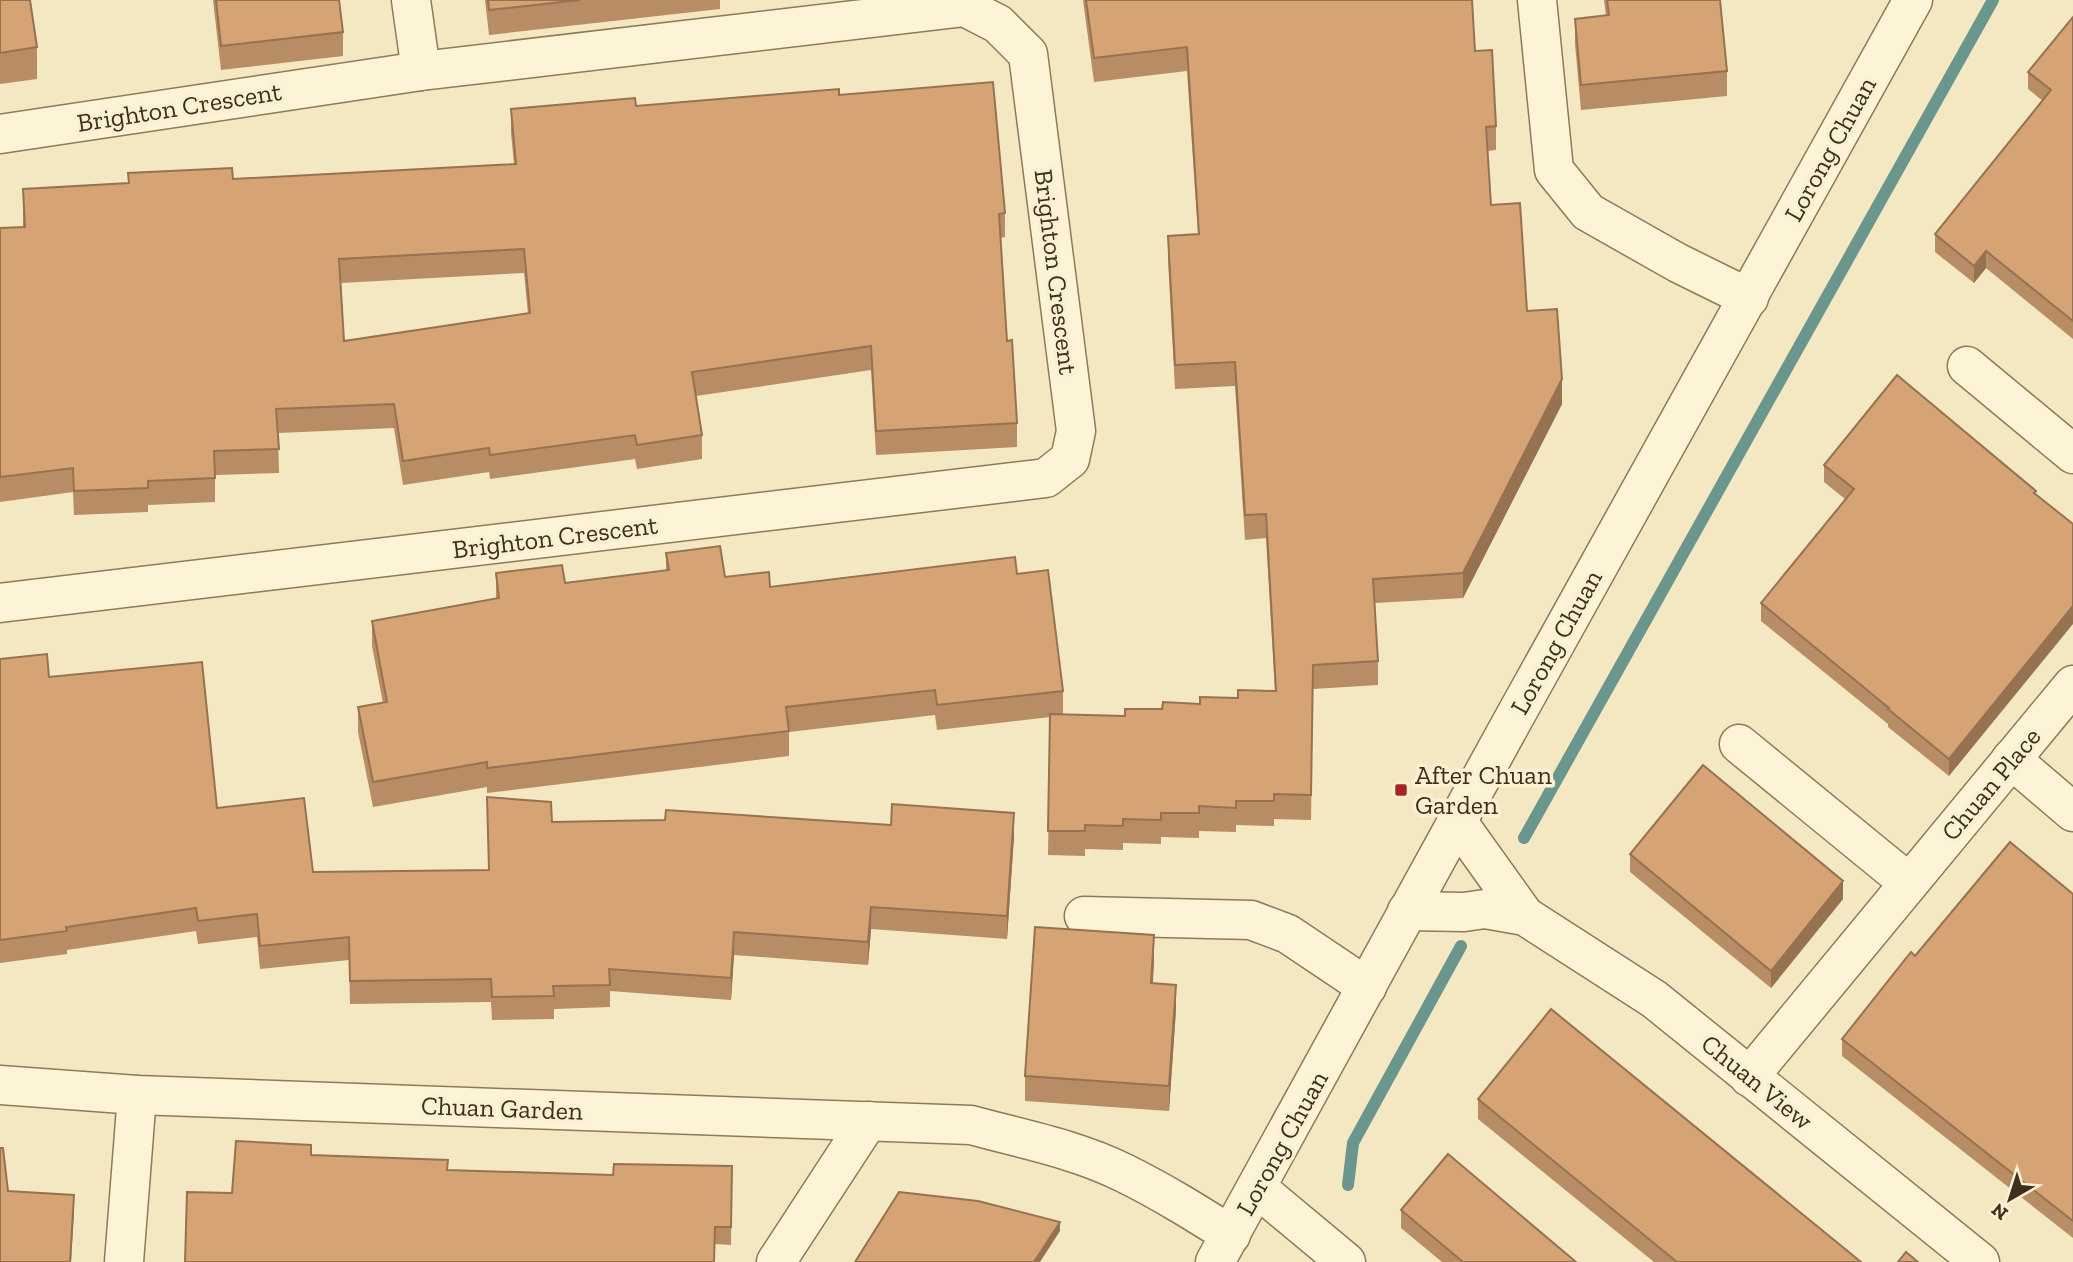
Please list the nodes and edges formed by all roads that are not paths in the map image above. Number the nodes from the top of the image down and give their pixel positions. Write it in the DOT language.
graph roads {
  1 [pos="411,0"];
  2 [pos="1537,0"];
  3 [pos="1913,0"];
  4 [pos="421,71"];
  5 [pos="0,134"];
  6 [pos="1749,298"];
  7 [pos="1967,366"];
  8 [pos="2073,454"];
  9 [pos="0,603"];
  10 [pos="2073,685"];
  11 [pos="1739,744"];
  12 [pos="2011,759"];
  13 [pos="2073,812"];
  14 [pos="1457,821"];
  15 [pos="1909,883"];
  16 [pos="1407,911"];
  17 [pos="1084,916"];
  18 [pos="1525,916"];
  19 [pos="1367,987"];
  20 [pos="1749,1077"];
  21 [pos="0,1085"];
  22 [pos="136,1095"];
  23 [pos="868,1121"];
  24 [pos="1258,1188"];
  25 [pos="1223,1248"];
  26 [pos="124,1262"];
  27 [pos="776,1262"];
  28 [pos="1346,1262"];
  29 [pos="1980,1262"];
  1 -- 4 [label="street"];
  2 -- 6 [label="street"];
  3 -- 6 [label="street, Lorong Chuan"];
  4 -- 5 [label="street, Brighton Crescent"];
  4 -- 9 [label="street, Brighton Crescent"];
  6 -- 14 [label="street, Lorong Chuan"];
  7 -- 8 [label="street"];
  10 -- 12 [label="street, Chuan Place"];
  11 -- 15 [label="street"];
  12 -- 13 [label="street"];
  12 -- 15 [label="street, Chuan Place"];
  14 -- 16 [label="street, Lorong Chuan"];
  14 -- 18 [label="street, Chuan View"];
  15 -- 20 [label="street, Chuan Place"];
  16 -- 18 [label="street, Chuan View"];
  16 -- 19 [label="street, Lorong Chuan"];
  17 -- 19 [label="street"];
  18 -- 20 [label="street, Chuan View"];
  19 -- 24 [label="street, Lorong Chuan"];
  20 -- 29 [label="street, Chuan View"];
  21 -- 22 [label="street, Chuan Garden"];
  22 -- 23 [label="street, Chuan Garden"];
  22 -- 26 [label="street"];
  23 -- 25 [label="street, Chuan Garden"];
  23 -- 27 [label="street"];
  24 -- 25 [label="street, Lorong Chuan"];
  24 -- 28 [label="street"];
}
